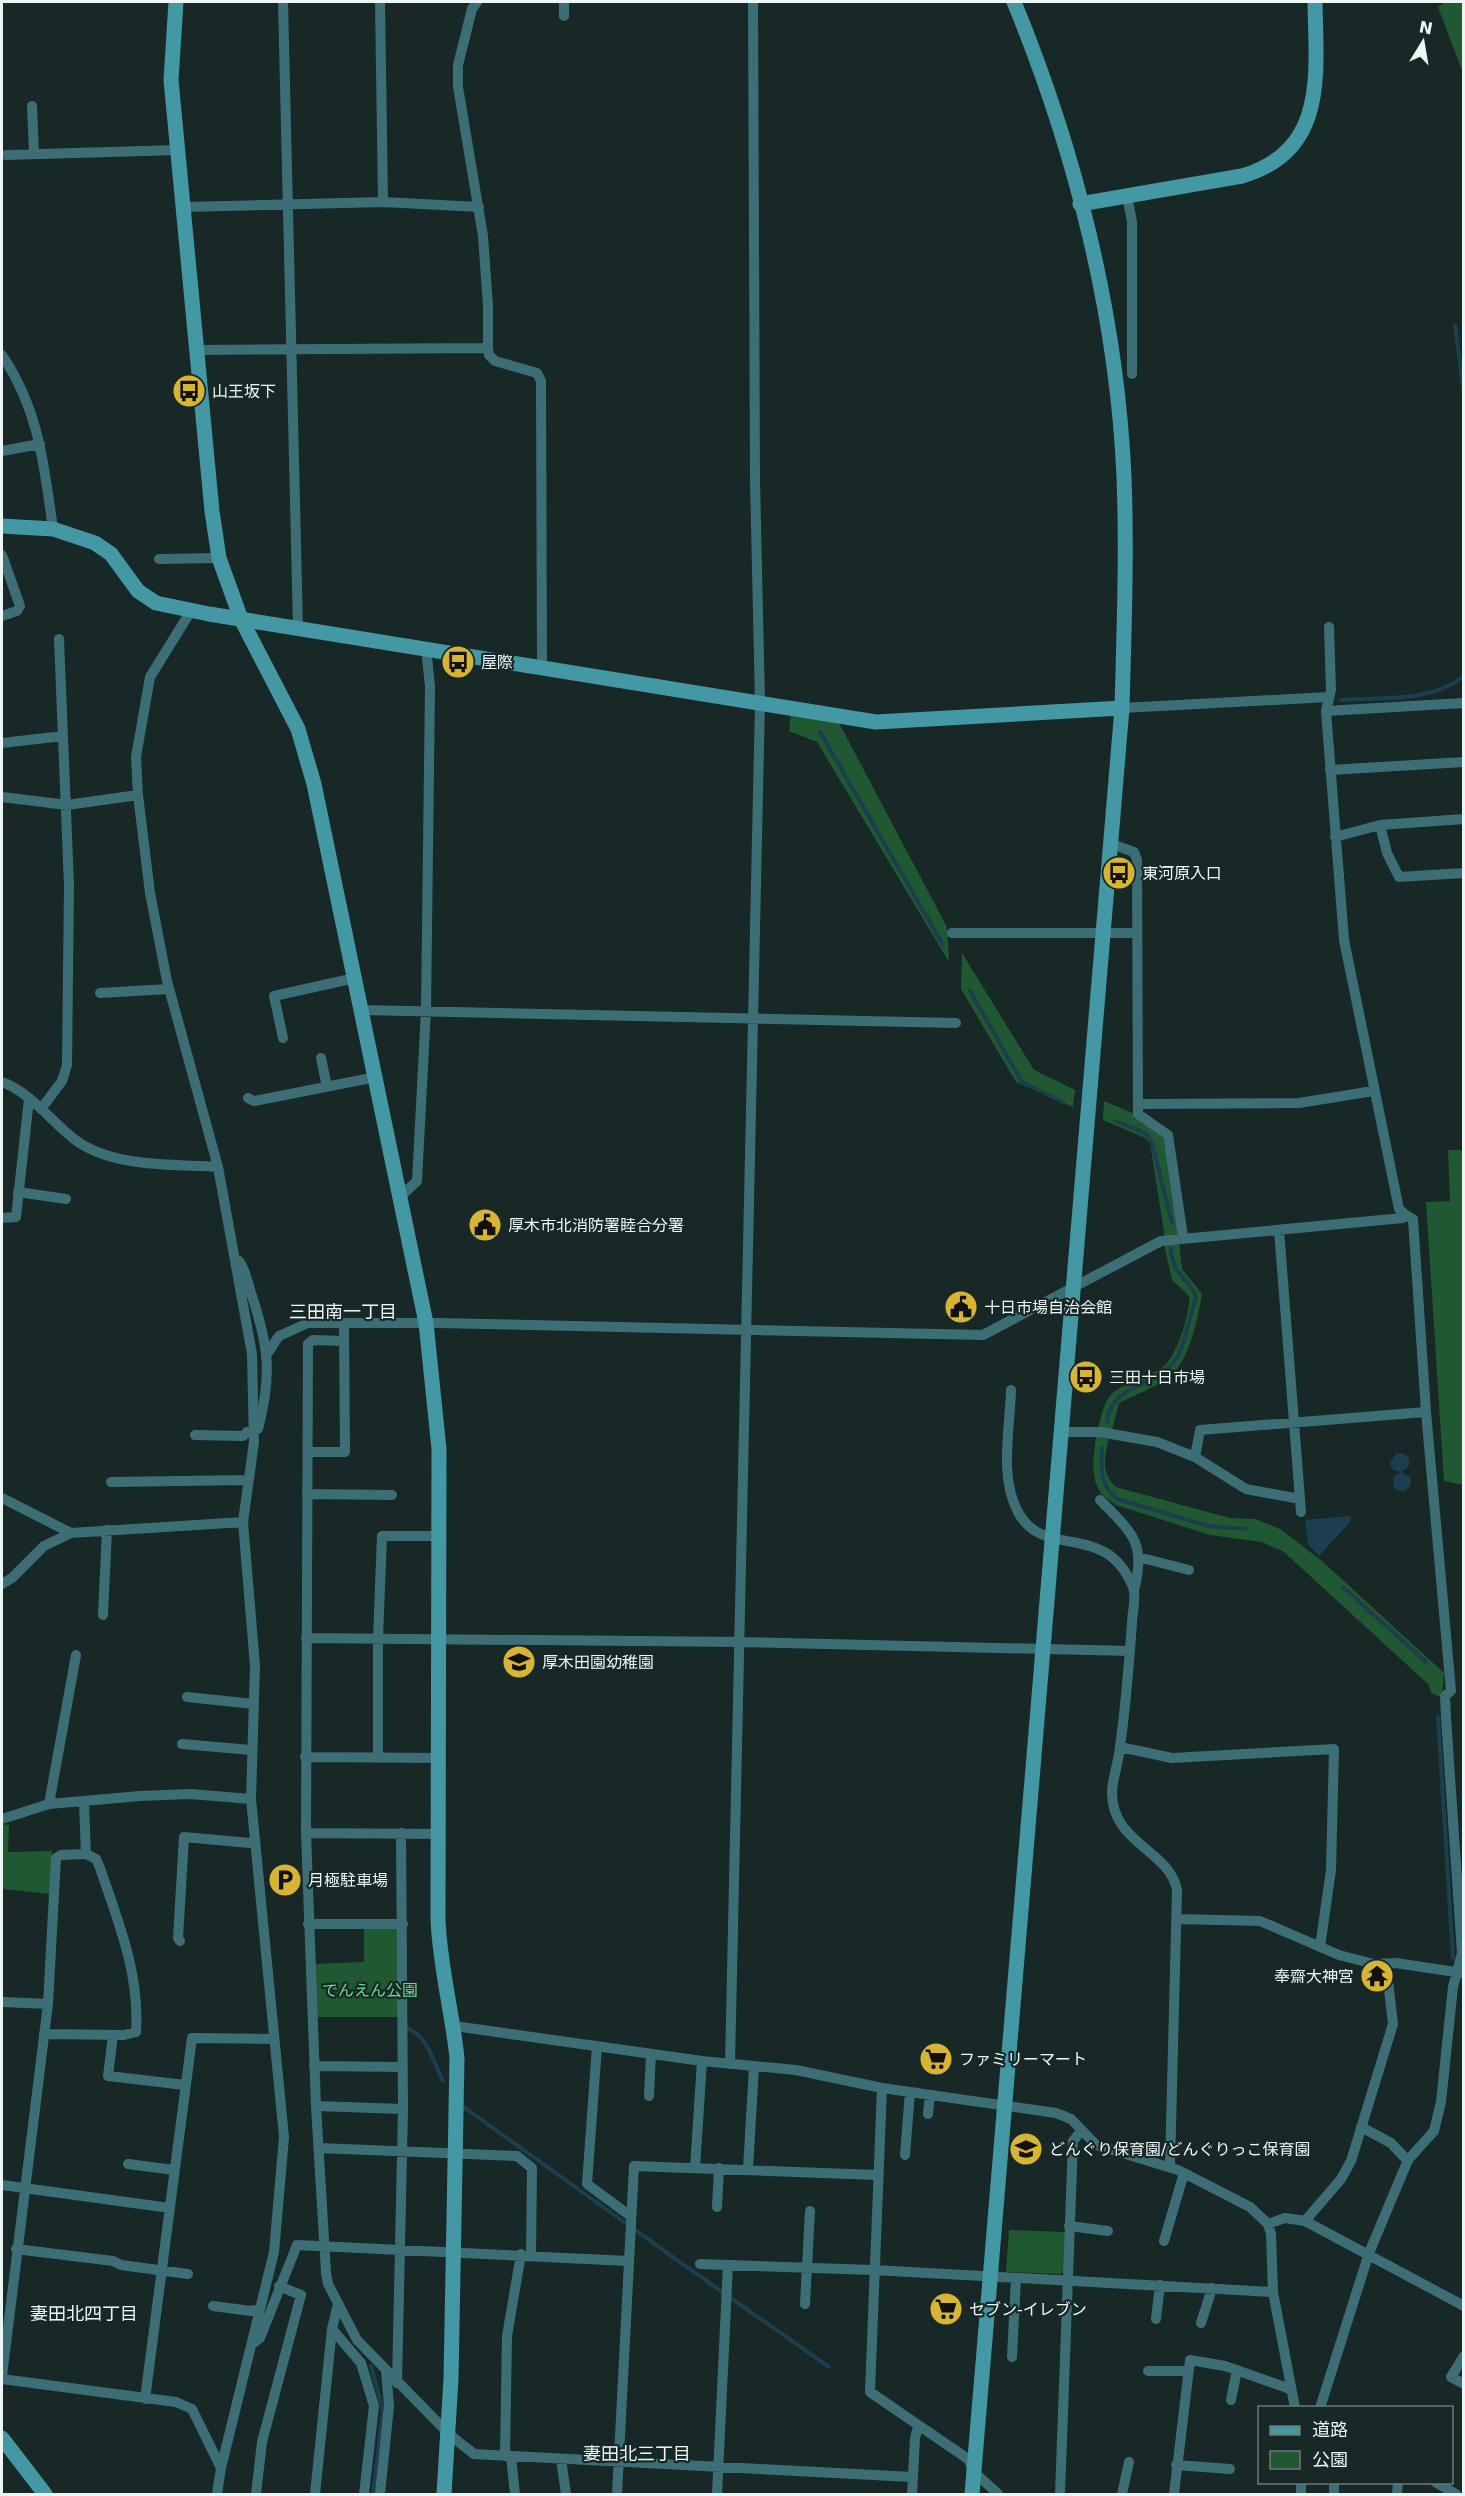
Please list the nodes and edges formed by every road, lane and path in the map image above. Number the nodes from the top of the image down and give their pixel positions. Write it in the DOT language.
graph roads {
  1 [pos="176,2"];
  2 [pos="283,2"];
  3 [pos="380,2"];
  4 [pos="477,2"];
  5 [pos="564,2"];
  6 [pos="753,2"];
  7 [pos="1014,2"];
  8 [pos="1315,2"];
  9 [pos="564,16"];
  10 [pos="29,112"];
  11 [pos="178,150"];
  12 [pos="34,153"];
  13 [pos="6,155"];
  14 [pos="1126,195"];
  15 [pos="383,202"];
  16 [pos="1080,204"];
  17 [pos="287,205"];
  18 [pos="185,207"];
  19 [pos="479,207"];
  20 [pos="488,348"];
  21 [pos="198,350"];
  22 [pos="290,350"];
  23 [pos="4,362"];
  24 [pos="1132,374"];
  25 [pos="40,444"];
  26 [pos="2,451"];
  27 [pos="2,527"];
  28 [pos="53,529"];
  29 [pos="2,555"];
  30 [pos="219,558"];
  31 [pos="159,559"];
  32 [pos="191,611"];
  33 [pos="2,616"];
  34 [pos="241,619"];
  35 [pos="298,627"];
  36 [pos="1329,627"];
  37 [pos="59,639"];
  38 [pos="426,647"];
  39 [pos="542,666"];
  40 [pos="1329,697"];
  41 [pos="760,702"];
  42 [pos="1464,703"];
  43 [pos="1122,708"];
  44 [pos="1326,711"];
  45 [pos="63,736"];
  46 [pos="2,743"];
  47 [pos="1464,762"];
  48 [pos="1330,770"];
  49 [pos="138,795"];
  50 [pos="2,797"];
  51 [pos="67,805"];
  52 [pos="1464,819"];
  53 [pos="1380,825"];
  54 [pos="1335,837"];
  55 [pos="1109,843"];
  56 [pos="1464,873"];
  57 [pos="952,933"];
  58 [pos="1102,933"];
  59 [pos="1137,933"];
  60 [pos="355,978"];
  61 [pos="169,989"];
  62 [pos="100,993"];
  63 [pos="361,1010"];
  64 [pos="426,1010"];
  65 [pos="752,1019"];
  66 [pos="956,1023"];
  67 [pos="283,1038"];
  68 [pos="321,1058"];
  69 [pos="376,1077"];
  70 [pos="2,1082"];
  71 [pos="327,1087"];
  72 [pos="1373,1091"];
  73 [pos="248,1098"];
  74 [pos="29,1099"];
  75 [pos="1138,1104"];
  76 [pos="41,1109"];
  77 [pos="218,1167"];
  78 [pos="18,1192"];
  79 [pos="402,1196"];
  80 [pos="66,1199"];
  81 [pos="1406,1215"];
  82 [pos="2,1218"];
  83 [pos="1279,1230"];
  84 [pos="1183,1237"];
  85 [pos="234,1258"];
  86 [pos="1074,1285"];
  87 [pos="344,1323"];
  88 [pos="426,1323"];
  89 [pos="746,1331"];
  90 [pos="344,1341"];
  91 [pos="267,1354"];
  92 [pos="1011,1390"];
  93 [pos="1426,1412"];
  94 [pos="1295,1423"];
  95 [pos="1062,1432"];
  96 [pos="195,1435"];
  97 [pos="254,1437"];
  98 [pos="308,1452"];
  99 [pos="1195,1456"];
  100 [pos="249,1480"];
  101 [pos="111,1482"];
  102 [pos="307,1494"];
  103 [pos="392,1495"];
  104 [pos="2,1498"];
  105 [pos="1300,1499"];
  106 [pos="1100,1500"];
  107 [pos="1301,1512"];
  108 [pos="243,1522"];
  109 [pos="107,1530"];
  110 [pos="71,1533"];
  111 [pos="439,1536"];
  112 [pos="1053,1538"];
  113 [pos="1138,1557"];
  114 [pos="1189,1570"];
  115 [pos="2,1584"];
  116 [pos="1134,1590"];
  117 [pos="103,1615"];
  118 [pos="306,1638"];
  119 [pos="378,1638"];
  120 [pos="440,1638"];
  121 [pos="741,1642"];
  122 [pos="1044,1648"];
  123 [pos="1130,1651"];
  124 [pos="76,1655"];
  125 [pos="187,1697"];
  126 [pos="254,1704"];
  127 [pos="187,1747"];
  128 [pos="1120,1747"];
  129 [pos="251,1750"];
  130 [pos="306,1757"];
  131 [pos="378,1758"];
  132 [pos="439,1758"];
  133 [pos="251,1799"];
  134 [pos="84,1803"];
  135 [pos="49,1804"];
  136 [pos="2,1819"];
  137 [pos="306,1833"];
  138 [pos="401,1833"];
  139 [pos="439,1834"];
  140 [pos="255,1841"];
  141 [pos="87,1854"];
  142 [pos="1177,1919"];
  143 [pos="403,1923"];
  144 [pos="308,1924"];
  145 [pos="180,1941"];
  146 [pos="1320,1947"];
  147 [pos="1386,1964"];
  148 [pos="1460,1973"];
  149 [pos="2,2002"];
  150 [pos="48,2004"];
  151 [pos="454,2026"];
  152 [pos="44,2034"];
  153 [pos="113,2035"];
  154 [pos="274,2038"];
  155 [pos="597,2046"];
  156 [pos="651,2054"];
  157 [pos="702,2061"];
  158 [pos="730,2064"];
  159 [pos="314,2066"];
  160 [pos="402,2067"];
  161 [pos="754,2067"];
  162 [pos="185,2085"];
  163 [pos="882,2088"];
  164 [pos="910,2092"];
  165 [pos="930,2095"];
  166 [pos="649,2096"];
  167 [pos="1003,2105"];
  168 [pos="316,2106"];
  169 [pos="403,2109"];
  170 [pos="928,2114"];
  171 [pos="1361,2127"];
  172 [pos="1081,2130"];
  173 [pos="319,2148"];
  174 [pos="402,2150"];
  175 [pos="454,2153"];
  176 [pos="905,2155"];
  177 [pos="1408,2161"];
  178 [pos="128,2164"];
  179 [pos="1170,2166"];
  180 [pos="694,2168"];
  181 [pos="719,2168"];
  182 [pos="748,2169"];
  183 [pos="174,2170"];
  184 [pos="1184,2173"];
  185 [pos="877,2175"];
  186 [pos="2,2185"];
  187 [pos="24,2188"];
  188 [pos="717,2207"];
  189 [pos="170,2208"];
  190 [pos="810,2211"];
  191 [pos="629,2215"];
  192 [pos="1305,2221"];
  193 [pos="1268,2224"];
  194 [pos="1069,2226"];
  195 [pos="1108,2231"];
  196 [pos="1164,2241"];
  197 [pos="324,2246"];
  198 [pos="16,2249"];
  199 [pos="399,2249"];
  200 [pos="452,2252"];
  201 [pos="1369,2253"];
  202 [pos="526,2254"];
  203 [pos="628,2261"];
  204 [pos="700,2264"];
  205 [pos="728,2265"];
  206 [pos="807,2267"];
  207 [pos="873,2270"];
  208 [pos="162,2271"];
  209 [pos="188,2274"];
  210 [pos="991,2278"];
  211 [pos="1016,2278"];
  212 [pos="1067,2280"];
  213 [pos="1160,2285"];
  214 [pos="279,2286"];
  215 [pos="1212,2288"];
  216 [pos="1273,2292"];
  217 [pos="338,2304"];
  218 [pos="805,2304"];
  219 [pos="213,2306"];
  220 [pos="1464,2306"];
  221 [pos="260,2309"];
  222 [pos="1156,2319"];
  223 [pos="1201,2323"];
  224 [pos="332,2329"];
  225 [pos="252,2344"];
  226 [pos="1464,2356"];
  227 [pos="1012,2357"];
  228 [pos="386,2370"];
  229 [pos="1237,2370"];
  230 [pos="1148,2371"];
  231 [pos="1189,2371"];
  232 [pos="2,2377"];
  233 [pos="397,2383"];
  234 [pos="1464,2384"];
  235 [pos="1290,2389"];
  236 [pos="145,2399"];
  237 [pos="1231,2400"];
  238 [pos="1294,2406"];
  239 [pos="1321,2406"];
  240 [pos="918,2427"];
  241 [pos="450,2435"];
  242 [pos="2,2438"];
  243 [pos="508,2456"];
  244 [pos="561,2459"];
  245 [pos="1129,2462"];
  246 [pos="618,2463"];
  247 [pos="1176,2465"];
  248 [pos="221,2468"];
  249 [pos="719,2468"];
  250 [pos="1230,2469"];
  251 [pos="975,2472"];
  252 [pos="912,2477"];
  253 [pos="1438,2484"];
  254 [pos="45,2494"];
  255 [pos="217,2494"];
  256 [pos="256,2494"];
  257 [pos="315,2494"];
  258 [pos="364,2494"];
  259 [pos="380,2494"];
  260 [pos="444,2494"];
  261 [pos="515,2494"];
  262 [pos="566,2494"];
  263 [pos="617,2494"];
  264 [pos="717,2494"];
  265 [pos="912,2494"];
  266 [pos="972,2494"];
  267 [pos="998,2494"];
  268 [pos="1059,2494"];
  269 [pos="1122,2494"];
  270 [pos="1174,2494"];
  271 [pos="1456,2494"];
  1 -- 11 [label="street"];
  2 -- 17 [label="street"];
  3 -- 15 [label="street"];
  4 -- 19 [label="street"];
  5 -- 9 [label="street"];
  6 -- 41 [label="street"];
  7 -- 16 [label="street"];
  8 -- 14 [label="street"];
  10 -- 12 [label="street"];
  11 -- 12 [label="street"];
  11 -- 18 [label="street"];
  12 -- 13 [label="street"];
  14 -- 16 [label="street"];
  14 -- 24 [label="street"];
  15 -- 17 [label="street"];
  15 -- 19 [label="street"];
  16 -- 43 [label="street"];
  17 -- 18 [label="street"];
  17 -- 22 [label="street"];
  18 -- 21 [label="street"];
  19 -- 20 [label="street"];
  20 -- 22 [label="street"];
  20 -- 39 [label="street"];
  21 -- 22 [label="street"];
  21 -- 30 [label="street"];
  22 -- 35 [label="street"];
  23 -- 25 [label="street"];
  25 -- 26 [label="street"];
  25 -- 28 [label="street"];
  27 -- 28 [label="street"];
  28 -- 32 [label="street"];
  29 -- 33 [label="street"];
  30 -- 31 [label="street"];
  30 -- 34 [label="street"];
  32 -- 34 [label="street"];
  32 -- 49 [label="street"];
  34 -- 35 [label="street"];
  34 -- 60 [label="street"];
  35 -- 38 [label="street"];
  36 -- 40 [label="street"];
  37 -- 45 [label="street"];
  38 -- 39 [label="street"];
  38 -- 64 [label="street"];
  39 -- 41 [label="street"];
  40 -- 43 [label="street"];
  40 -- 44 [label="street"];
  41 -- 43 [label="street"];
  41 -- 65 [label="street"];
  42 -- 44 [label="street"];
  43 -- 55 [label="street"];
  44 -- 48 [label="street"];
  45 -- 46 [label="street"];
  45 -- 51 [label="street"];
  47 -- 48 [label="street"];
  48 -- 54 [label="street"];
  49 -- 51 [label="street"];
  49 -- 61 [label="street"];
  50 -- 51 [label="street"];
  51 -- 76 [label="street"];
  52 -- 53 [label="street"];
  53 -- 54 [label="street"];
  53 -- 56 [label="street"];
  54 -- 72 [label="street"];
  55 -- 58 [label="street"];
  55 -- 59 [label="street"];
  57 -- 58 [label="street"];
  58 -- 59 [label="street"];
  58 -- 86 [label="street"];
  59 -- 75 [label="street"];
  60 -- 63 [label="street"];
  60 -- 67 [label="street"];
  61 -- 62 [label="street"];
  61 -- 77 [label="street"];
  63 -- 64 [label="street"];
  63 -- 69 [label="street"];
  64 -- 65 [label="street"];
  64 -- 79 [label="street"];
  65 -- 66 [label="street"];
  65 -- 89 [label="street"];
  68 -- 71 [label="street"];
  69 -- 71 [label="street"];
  69 -- 79 [label="street"];
  70 -- 74 [label="street"];
  71 -- 73 [label="street"];
  72 -- 75 [label="street"];
  72 -- 81 [label="street"];
  74 -- 76 [label="street"];
  74 -- 78 [label="street"];
  75 -- 84 [label="street"];
  76 -- 77 [label="street"];
  77 -- 85 [label="street"];
  78 -- 80 [label="street"];
  78 -- 82 [label="street"];
  79 -- 88 [label="street"];
  81 -- 83 [label="street"];
  81 -- 93 [label="street"];
  83 -- 84 [label="street"];
  83 -- 94 [label="street"];
  84 -- 86 [label="street"];
  85 -- 91 [label="street"];
  85 -- 97 [label="street"];
  86 -- 89 [label="street"];
  86 -- 95 [label="street"];
  87 -- 88 [label="street"];
  87 -- 90 [label="street"];
  87 -- 91 [label="street"];
  88 -- 89 [label="street"];
  88 -- 111 [label="street"];
  89 -- 121 [label="street"];
  90 -- 98 [label="street"];
  90 -- 98 [label="street"];
  91 -- 97 [label="street"];
  92 -- 112 [label="street"];
  93 -- 94 [label="street"];
  93 -- 148 [label="street"];
  94 -- 99 [label="street"];
  94 -- 105 [label="street"];
  95 -- 99 [label="street"];
  95 -- 112 [label="street"];
  96 -- 97 [label="street"];
  97 -- 100 [label="street"];
  98 -- 102 [label="street"];
  99 -- 105 [label="street"];
  100 -- 101 [label="street"];
  100 -- 108 [label="street"];
  102 -- 103 [label="street"];
  102 -- 118 [label="street"];
  104 -- 110 [label="street"];
  105 -- 107 [label="street"];
  106 -- 113 [label="street"];
  108 -- 109 [label="street"];
  108 -- 126 [label="street"];
  109 -- 110 [label="street"];
  109 -- 117 [label="street"];
  110 -- 115 [label="street"];
  111 -- 119 [label="street"];
  111 -- 120 [label="street"];
  112 -- 116 [label="street"];
  112 -- 122 [label="street"];
  113 -- 114 [label="street"];
  113 -- 116 [label="street"];
  116 -- 123 [label="street"];
  118 -- 119 [label="street"];
  118 -- 130 [label="street"];
  119 -- 120 [label="street"];
  119 -- 131 [label="street"];
  120 -- 121 [label="street"];
  120 -- 132 [label="street"];
  121 -- 122 [label="street"];
  121 -- 158 [label="street"];
  122 -- 123 [label="street"];
  122 -- 167 [label="street"];
  123 -- 128 [label="street"];
  124 -- 135 [label="street"];
  125 -- 126 [label="street"];
  126 -- 129 [label="street"];
  127 -- 129 [label="street"];
  128 -- 142 [label="street"];
  128 -- 146 [label="street"];
  129 -- 133 [label="street"];
  130 -- 131 [label="street"];
  130 -- 137 [label="street"];
  131 -- 132 [label="street"];
  132 -- 139 [label="street"];
  133 -- 134 [label="street"];
  133 -- 140 [label="street"];
  134 -- 135 [label="street"];
  134 -- 141 [label="street"];
  135 -- 136 [label="street"];
  137 -- 138 [label="street"];
  137 -- 144 [label="street"];
  138 -- 139 [label="street"];
  138 -- 143 [label="street"];
  139 -- 151 [label="street"];
  140 -- 145 [label="street"];
  140 -- 154 [label="street"];
  141 -- 150 [label="street"];
  141 -- 153 [label="street"];
  142 -- 146 [label="street"];
  142 -- 179 [label="street"];
  143 -- 144 [label="street"];
  143 -- 160 [label="street"];
  144 -- 159 [label="street"];
  146 -- 147 [label="street"];
  147 -- 148 [label="street"];
  147 -- 171 [label="street"];
  148 -- 177 [label="street"];
  149 -- 150 [label="street"];
  150 -- 152 [label="street"];
  151 -- 155 [label="street"];
  151 -- 175 [label="street"];
  152 -- 153 [label="street"];
  152 -- 187 [label="street"];
  153 -- 162 [label="street"];
  154 -- 162 [label="street"];
  154 -- 221 [label="street"];
  155 -- 156 [label="street"];
  155 -- 191 [label="street"];
  156 -- 157 [label="street"];
  156 -- 166 [label="street"];
  157 -- 158 [label="street"];
  157 -- 180 [label="street"];
  158 -- 161 [label="street"];
  159 -- 160 [label="street"];
  159 -- 168 [label="street"];
  160 -- 169 [label="street"];
  161 -- 163 [label="street"];
  161 -- 182 [label="street"];
  162 -- 183 [label="street"];
  163 -- 164 [label="street"];
  163 -- 185 [label="street"];
  164 -- 165 [label="street"];
  164 -- 176 [label="street"];
  165 -- 167 [label="street"];
  165 -- 170 [label="street"];
  167 -- 172 [label="street"];
  167 -- 210 [label="street"];
  168 -- 169 [label="street"];
  168 -- 173 [label="street"];
  169 -- 174 [label="street"];
  171 -- 177 [label="street"];
  171 -- 192 [label="street"];
  172 -- 179 [label="street"];
  172 -- 194 [label="street"];
  173 -- 174 [label="street"];
  173 -- 197 [label="street"];
  174 -- 175 [label="street"];
  174 -- 199 [label="street"];
  175 -- 200 [label="street"];
  175 -- 202 [label="street"];
  177 -- 201 [label="street"];
  178 -- 183 [label="street"];
  179 -- 184 [label="street"];
  180 -- 181 [label="street"];
  180 -- 191 [label="street"];
  181 -- 182 [label="street"];
  181 -- 188 [label="street"];
  182 -- 185 [label="street"];
  183 -- 189 [label="street"];
  184 -- 193 [label="street"];
  184 -- 196 [label="street"];
  185 -- 207 [label="street"];
  186 -- 187 [label="street"];
  187 -- 189 [label="street"];
  187 -- 198 [label="street"];
  189 -- 208 [label="street"];
  190 -- 206 [label="street"];
  191 -- 203 [label="street"];
  192 -- 193 [label="street"];
  192 -- 201 [label="street"];
  193 -- 216 [label="street"];
  194 -- 195 [label="street"];
  194 -- 212 [label="street"];
  197 -- 199 [label="street"];
  197 -- 214 [label="street"];
  197 -- 217 [label="street"];
  198 -- 208 [label="street"];
  198 -- 232 [label="street"];
  199 -- 200 [label="street"];
  199 -- 233 [label="street"];
  200 -- 202 [label="street"];
  200 -- 241 [label="street"];
  201 -- 220 [label="street"];
  201 -- 239 [label="street"];
  202 -- 203 [label="street"];
  202 -- 243 [label="street"];
  203 -- 246 [label="street"];
  204 -- 205 [label="street"];
  205 -- 206 [label="street"];
  205 -- 249 [label="street"];
  206 -- 207 [label="street"];
  206 -- 218 [label="street"];
  207 -- 210 [label="street"];
  207 -- 240 [label="street"];
  208 -- 209 [label="street"];
  208 -- 236 [label="street"];
  210 -- 211 [label="street"];
  210 -- 251 [label="street"];
  211 -- 212 [label="street"];
  211 -- 227 [label="street"];
  212 -- 213 [label="street"];
  212 -- 268 [label="street"];
  213 -- 215 [label="street"];
  213 -- 222 [label="street"];
  214 -- 225 [label="street"];
  214 -- 256 [label="street"];
  215 -- 216 [label="street"];
  215 -- 223 [label="street"];
  216 -- 235 [label="street"];
  217 -- 224 [label="street"];
  217 -- 228 [label="street"];
  219 -- 221 [label="street"];
  221 -- 225 [label="street"];
  224 -- 257 [label="street"];
  224 -- 258 [label="street"];
  225 -- 248 [label="street"];
  226 -- 234 [label="street"];
  228 -- 233 [label="street"];
  228 -- 259 [label="street"];
  229 -- 231 [label="street"];
  229 -- 235 [label="street"];
  229 -- 237 [label="street"];
  230 -- 231 [label="street"];
  231 -- 247 [label="street"];
  232 -- 236 [label="street"];
  233 -- 241 [label="street"];
  235 -- 238 [label="street"];
  236 -- 248 [label="street"];
  240 -- 251 [label="street"];
  240 -- 252 [label="street"];
  241 -- 243 [label="street"];
  241 -- 260 [label="street"];
  242 -- 254 [label="street"];
  243 -- 244 [label="street"];
  243 -- 261 [label="street"];
  244 -- 246 [label="street"];
  244 -- 262 [label="street"];
  245 -- 269 [label="street"];
  246 -- 249 [label="street"];
  246 -- 263 [label="street"];
  247 -- 250 [label="street"];
  247 -- 270 [label="street"];
  248 -- 255 [label="street"];
  249 -- 252 [label="street"];
  249 -- 264 [label="street"];
  251 -- 266 [label="street"];
  251 -- 267 [label="street"];
  252 -- 265 [label="street"];
  253 -- 271 [label="street"];
}
